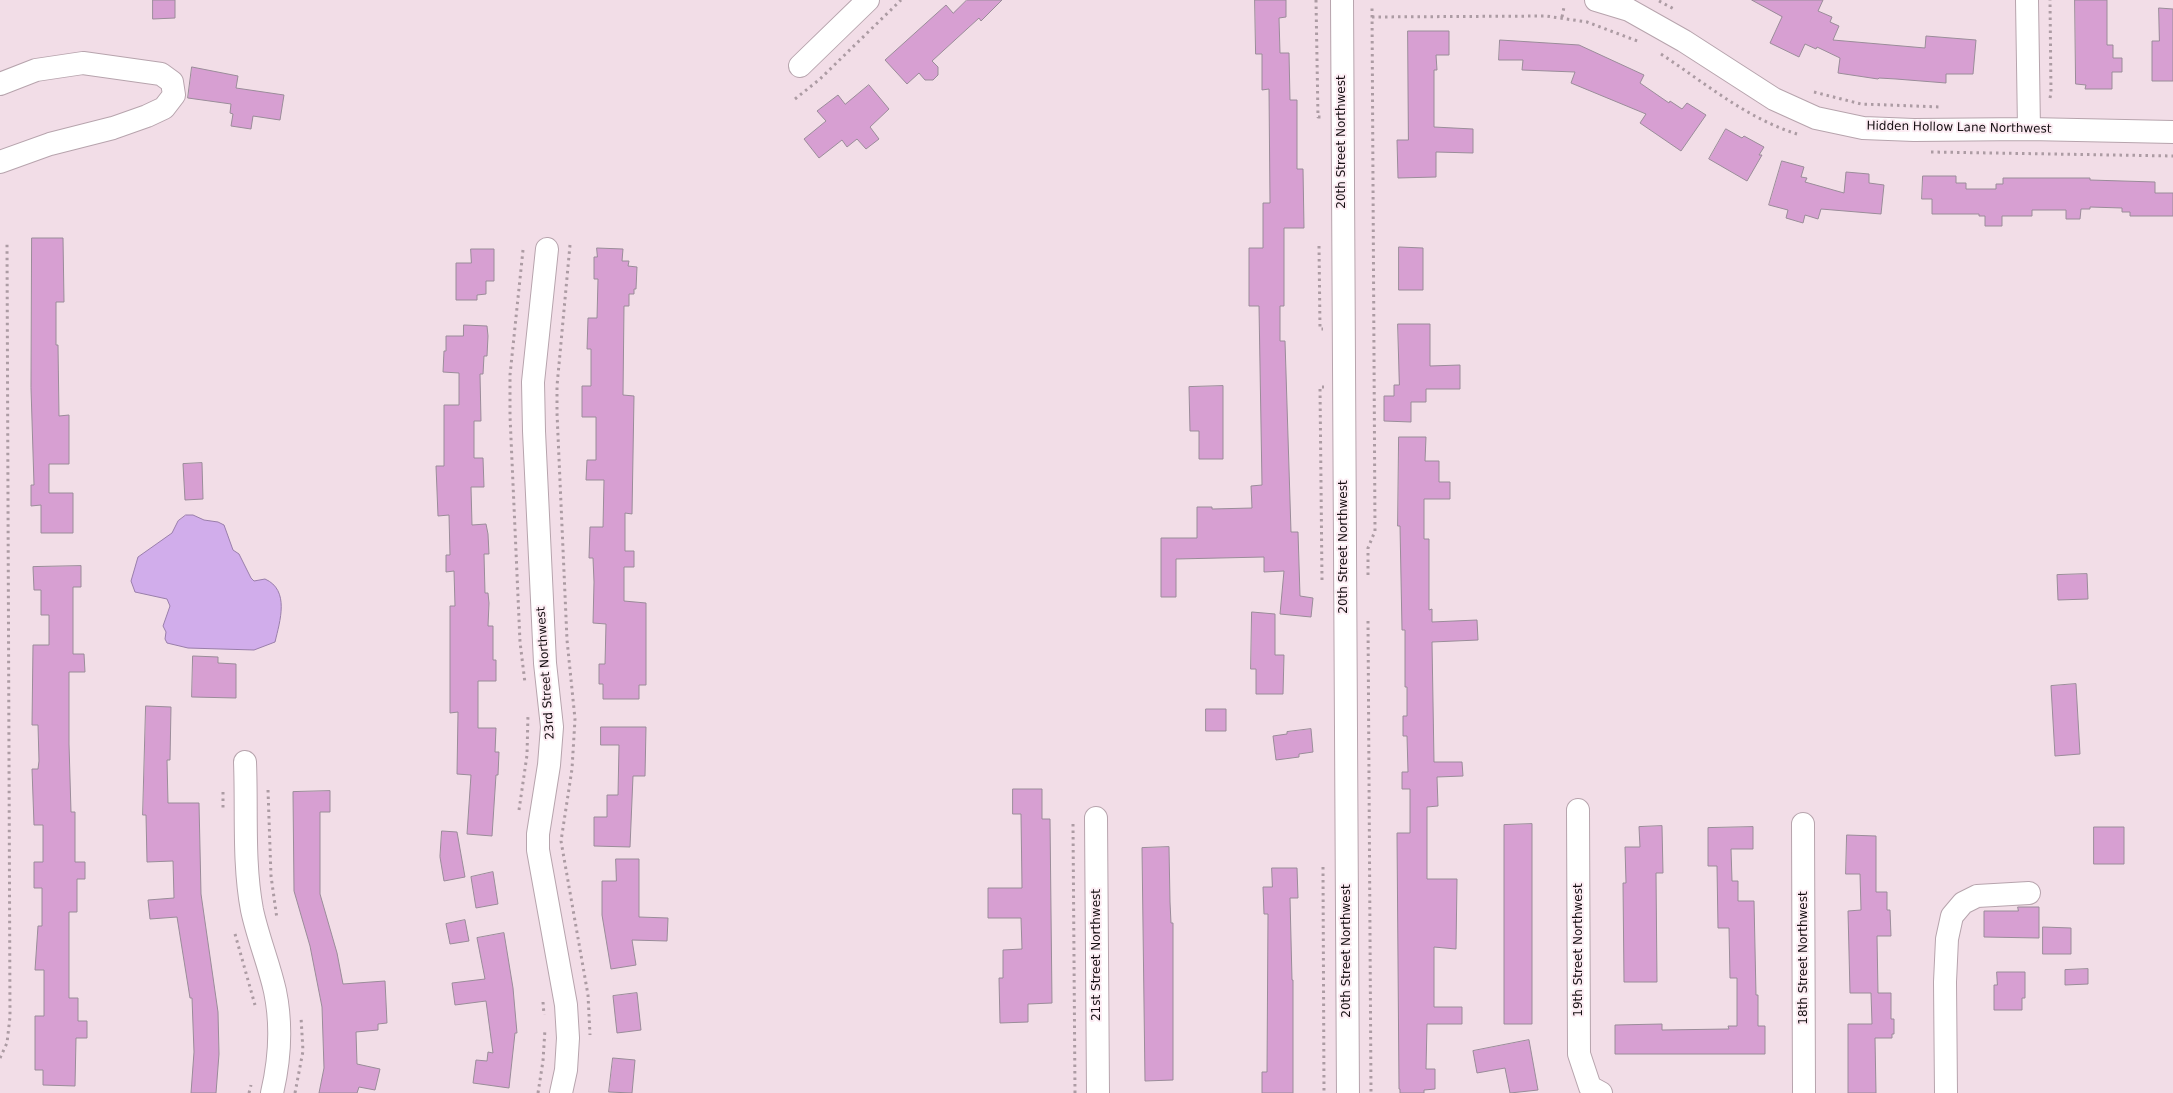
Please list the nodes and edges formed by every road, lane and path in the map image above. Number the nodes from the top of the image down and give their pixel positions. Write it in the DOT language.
graph roads {
  1 [pos="868,0"];
  2 [pos="901,0"];
  3 [pos="1316,0"];
  4 [pos="1342,0"];
  5 [pos="1596,0"];
  6 [pos="1657,0"];
  7 [pos="2027,0"];
  8 [pos="2050,0"];
  9 [pos="1372,7"];
  10 [pos="1564,7"];
  11 [pos="1678,12"];
  12 [pos="1562,18"];
  13 [pos="800,66"];
  14 [pos="0,84"];
  15 [pos="1810,91"];
  16 [pos="795,99"];
  17 [pos="2049,101"];
  18 [pos="1947,108"];
  19 [pos="1318,117"];
  20 [pos="2029,129"];
  21 [pos="2173,132"];
  22 [pos="0,162"];
  23 [pos="7,241"];
  24 [pos="570,246"];
  25 [pos="1319,246"];
  26 [pos="547,249"];
  27 [pos="523,250"];
  28 [pos="1320,329"];
  29 [pos="1320,388"];
  30 [pos="1322,580"];
  31 [pos="1368,583"];
  32 [pos="1368,613"];
  33 [pos="525,689"];
  34 [pos="528,709"];
  35 [pos="246,762"];
  36 [pos="268,790"];
  37 [pos="1578,810"];
  38 [pos="518,814"];
  39 [pos="1096,818"];
  40 [pos="1073,824"];
  41 [pos="1803,824"];
  42 [pos="1323,867"];
  43 [pos="2029,893"];
  44 [pos="279,924"];
  45 [pos="542,1000"];
  46 [pos="301,1014"];
  47 [pos="590,1038"];
  48 [pos="0,1058"];
  49 [pos="1595,1090"];
  50 [pos="272,1093"];
  51 [pos="295,1093"];
  52 [pos="538,1093"];
  53 [pos="561,1093"];
  54 [pos="1075,1093"];
  55 [pos="1098,1093"];
  56 [pos="1324,1093"];
  57 [pos="1348,1093"];
  58 [pos="1371,1093"];
  59 [pos="1804,1093"];
  60 [pos="1946,1093"];
  1 -- 13 [label="street"];
  2 -- 16 [label="path"];
  3 -- 19 [label="path"];
  4 -- 57 [label="street, 20th Street Northwest"];
  5 -- 20 [label="street, Hidden Hollow Lane Northwest"];
  6 -- 11 [label="path"];
  7 -- 20 [label="street"];
  8 -- 17 [label="path"];
  9 -- 31 [label="path"];
  10 -- 12 [label="path"];
  14 -- 22 [label="street"];
  15 -- 18 [label="path"];
  20 -- 21 [label="street, Hidden Hollow Lane Northwest"];
  23 -- 48 [label="path"];
  24 -- 47 [label="path"];
  25 -- 28 [label="path"];
  26 -- 53 [label="street, 23rd Street Northwest"];
  27 -- 33 [label="path"];
  29 -- 30 [label="path"];
  32 -- 58 [label="path"];
  34 -- 38 [label="path"];
  35 -- 50 [label="street"];
  36 -- 44 [label="path"];
  37 -- 49 [label="street, 19th Street Northwest"];
  39 -- 55 [label="street, 21st Street Northwest"];
  40 -- 54 [label="path"];
  41 -- 59 [label="street, 18th Street Northwest"];
  42 -- 56 [label="path"];
  43 -- 60 [label="street"];
  45 -- 52 [label="path"];
  46 -- 51 [label="path"];
}
